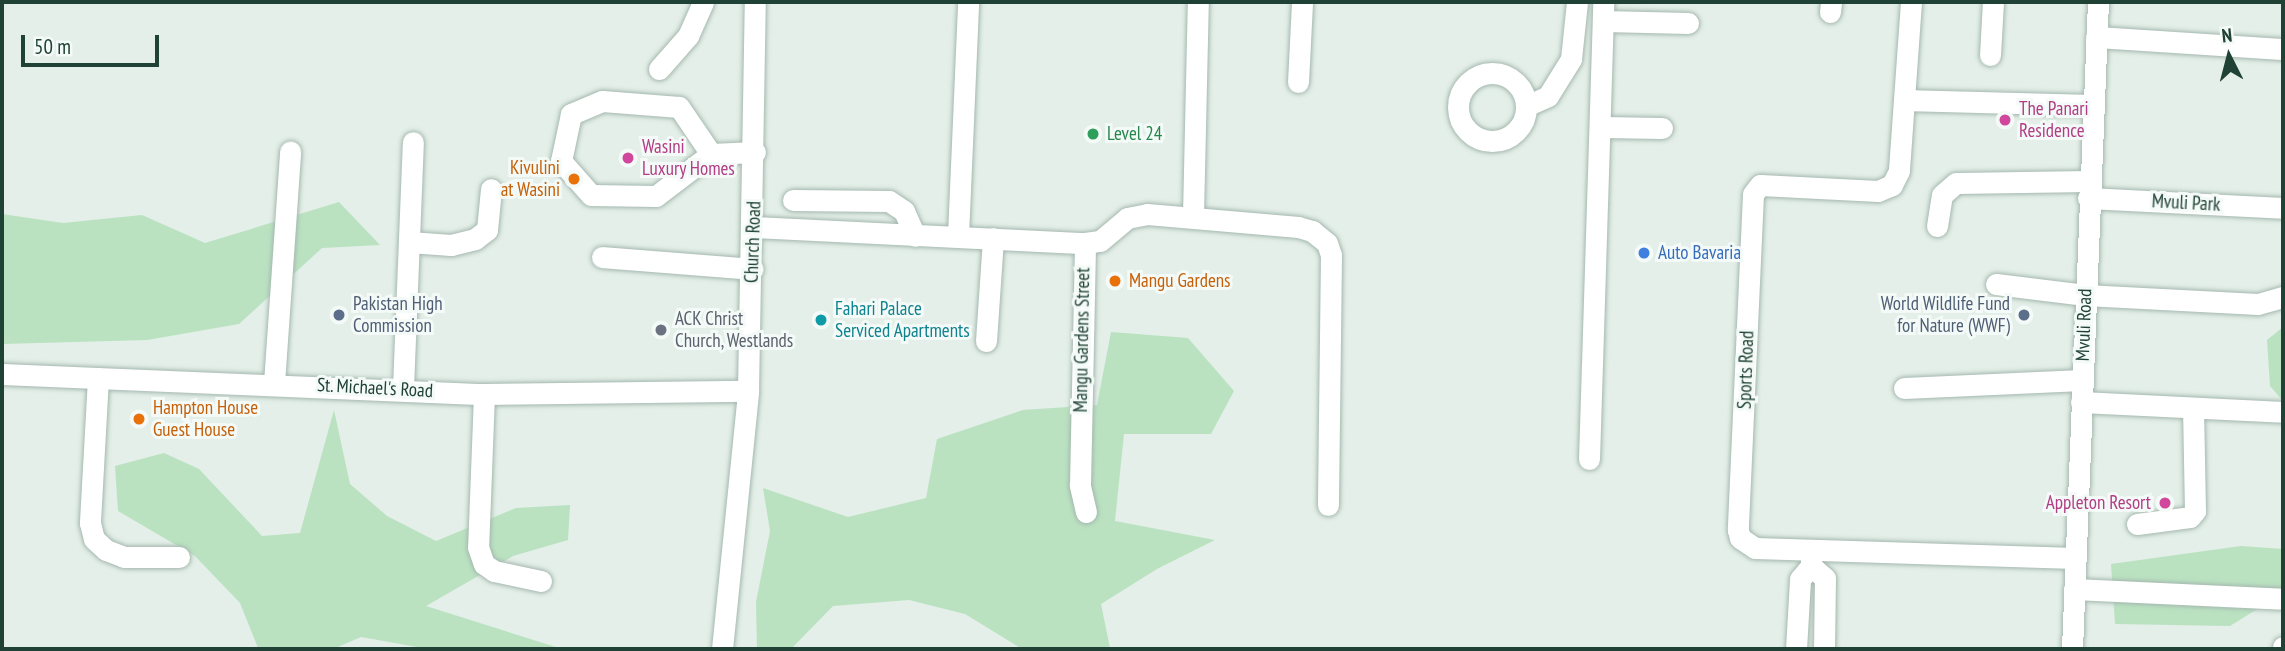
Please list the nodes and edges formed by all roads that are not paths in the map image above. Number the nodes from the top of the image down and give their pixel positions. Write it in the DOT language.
graph roads {
  1 [pos="703,2"];
  2 [pos="755,2"];
  3 [pos="968,2"];
  4 [pos="1198,2"];
  5 [pos="1301,2"];
  6 [pos="1577,2"];
  7 [pos="1911,2"];
  8 [pos="1993,2"];
  9 [pos="2098,2"];
  10 [pos="1603,11"];
  11 [pos="1688,23"];
  12 [pos="2096,37"];
  13 [pos="2283,49"];
  14 [pos="1990,55"];
  15 [pos="659,69"];
  16 [pos="1298,82"];
  17 [pos="1904,100"];
  18 [pos="2092,105"];
  19 [pos="1526,106"];
  20 [pos="1601,127"];
  21 [pos="1662,128"];
  22 [pos="413,142"];
  23 [pos="290,152"];
  24 [pos="755,152"];
  25 [pos="710,154"];
  26 [pos="491,189"];
  27 [pos="2089,189"];
  28 [pos="793,200"];
  29 [pos="2283,208"];
  30 [pos="1193,215"];
  31 [pos="1937,226"];
  32 [pos="754,227"];
  33 [pos="958,235"];
  34 [pos="915,236"];
  35 [pos="993,238"];
  36 [pos="409,242"];
  37 [pos="1085,243"];
  38 [pos="602,257"];
  39 [pos="753,269"];
  40 [pos="1996,284"];
  41 [pos="2085,295"];
  42 [pos="2283,297"];
  43 [pos="986,341"];
  44 [pos="2,374"];
  45 [pos="98,378"];
  46 [pos="2082,380"];
  47 [pos="274,383"];
  48 [pos="403,388"];
  49 [pos="1904,388"];
  50 [pos="748,391"];
  51 [pos="484,394"];
  52 [pos="2081,402"];
  53 [pos="2193,408"];
  54 [pos="2283,412"];
  55 [pos="1589,459"];
  56 [pos="1328,505"];
  57 [pos="1086,512"];
  58 [pos="2137,524"];
  59 [pos="179,557"];
  60 [pos="1811,558"];
  61 [pos="2076,558"];
  62 [pos="541,580"];
  63 [pos="2074,589"];
  64 [pos="2283,599"];
  65 [pos="722,649"];
  66 [pos="1796,649"];
  67 [pos="1824,649"];
  68 [pos="2072,649"];
  1 -- 15 [label="street"];
  2 -- 24 [label="street, Church Road"];
  3 -- 33 [label="street"];
  4 -- 30 [label="street"];
  5 -- 16 [label="street"];
  6 -- 19 [label="street"];
  7 -- 17 [label="street, Sports Road"];
  8 -- 14 [label="street"];
  9 -- 12 [label="street, Mvuli Road"];
  10 -- 11 [label="street"];
  10 -- 20 [label="street"];
  12 -- 13 [label="street"];
  12 -- 18 [label="street, Mvuli Road"];
  17 -- 18 [label="street"];
  17 -- 60 [label="street, Sports Road"];
  18 -- 27 [label="street, Mvuli Road"];
  20 -- 21 [label="street"];
  20 -- 55 [label="street"];
  22 -- 36 [label="street"];
  23 -- 47 [label="street"];
  24 -- 25 [label="street"];
  24 -- 32 [label="street, Church Road"];
  25 -- 25 [label="street"];
  26 -- 36 [label="street"];
  27 -- 29 [label="street, Mvuli Park"];
  27 -- 31 [label="street, Mvuli Park"];
  27 -- 41 [label="street, Mvuli Road"];
  28 -- 34 [label="street"];
  30 -- 37 [label="street, Mangu Gardens Street"];
  30 -- 56 [label="street, Mangu Gardens Street"];
  32 -- 34 [label="street"];
  32 -- 39 [label="street, Church Road"];
  33 -- 34 [label="street"];
  33 -- 35 [label="street"];
  35 -- 37 [label="street"];
  35 -- 43 [label="street"];
  36 -- 48 [label="street"];
  37 -- 57 [label="street, Mangu Gardens Street"];
  38 -- 39 [label="street"];
  39 -- 50 [label="street, Church Road"];
  40 -- 41 [label="street"];
  41 -- 42 [label="street"];
  41 -- 46 [label="street, Mvuli Road"];
  44 -- 45 [label="street, St. Michael's Road"];
  45 -- 47 [label="street, St. Michael's Road"];
  45 -- 59 [label="street"];
  46 -- 49 [label="street"];
  46 -- 52 [label="street, Mvuli Road"];
  47 -- 48 [label="street, St. Michael's Road"];
  48 -- 51 [label="street, St. Michael's Road"];
  50 -- 51 [label="street, St. Michael's Road"];
  50 -- 65 [label="street, Church Road"];
  51 -- 62 [label="street"];
  52 -- 53 [label="street"];
  52 -- 61 [label="street, Mvuli Road"];
  53 -- 54 [label="street"];
  53 -- 58 [label="street"];
  60 -- 61 [label="street, Sports Road"];
  60 -- 66 [label="street"];
  60 -- 67 [label="street"];
  61 -- 63 [label="street, Mvuli Road"];
  63 -- 64 [label="street"];
  63 -- 68 [label="street, Mvuli Road"];
}
